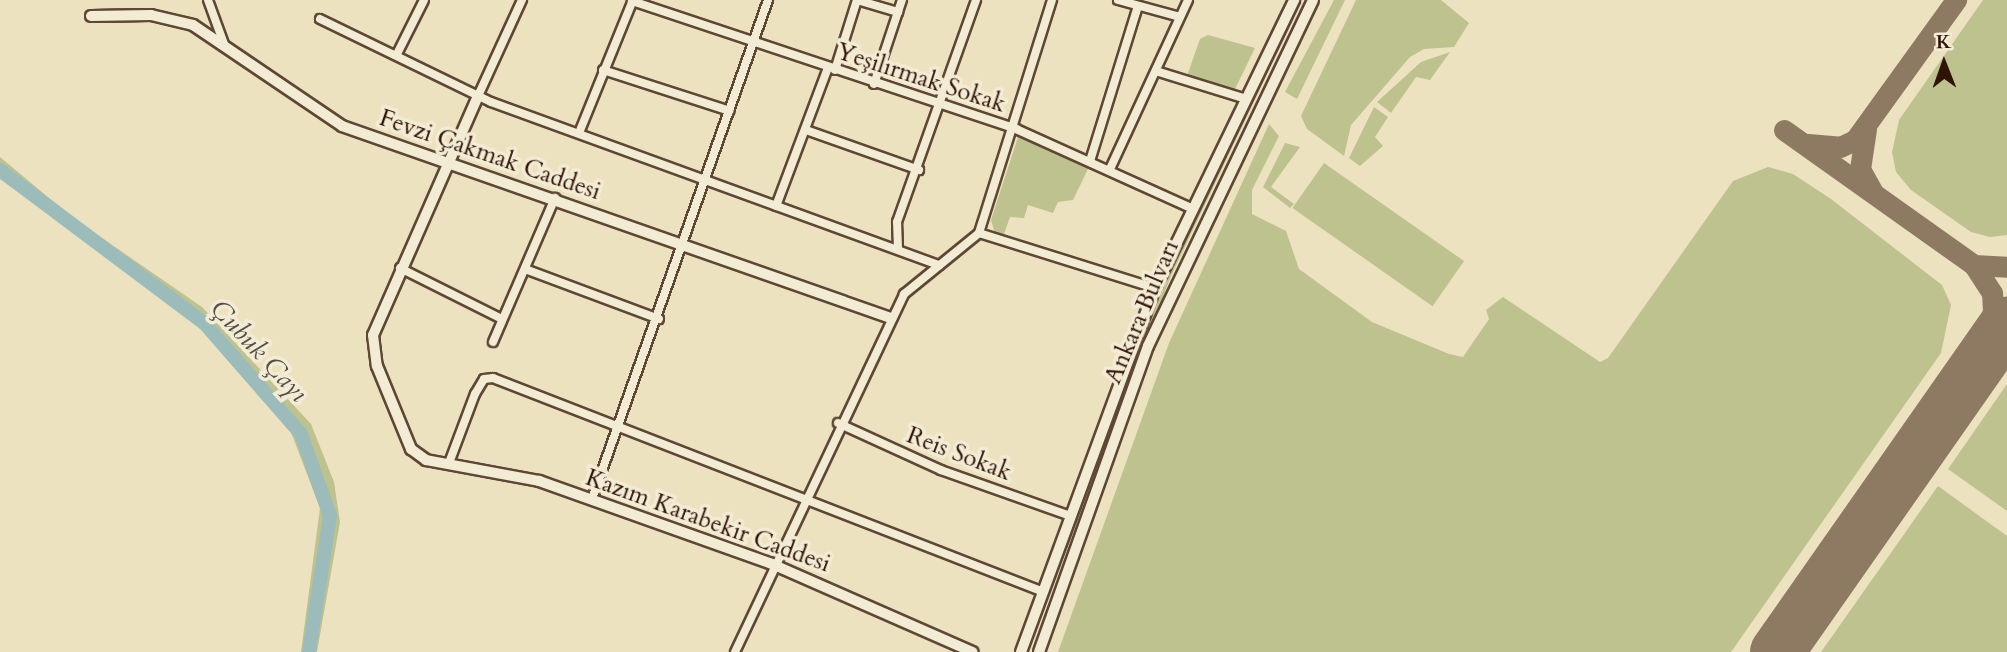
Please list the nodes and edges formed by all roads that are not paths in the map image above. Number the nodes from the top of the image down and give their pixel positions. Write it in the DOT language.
graph roads {
  1 [pos="208,0"];
  2 [pos="424,0"];
  3 [pos="522,0"];
  4 [pos="768,0"];
  5 [pos="857,0"];
  6 [pos="902,0"];
  7 [pos="976,0"];
  8 [pos="1052,0"];
  9 [pos="1118,0"];
  10 [pos="1188,0"];
  11 [pos="1294,0"];
  12 [pos="1313,0"];
  13 [pos="632,1"];
  14 [pos="1138,6"];
  15 [pos="898,12"];
  16 [pos="91,16"];
  17 [pos="1180,17"];
  18 [pos="320,19"];
  19 [pos="753,43"];
  20 [pos="224,44"];
  21 [pos="397,54"];
  22 [pos="832,69"];
  23 [pos="603,70"];
  24 [pos="1156,71"];
  25 [pos="874,84"];
  26 [pos="478,96"];
  27 [pos="1243,98"];
  28 [pos="941,106"];
  29 [pos="730,111"];
  30 [pos="1016,129"];
  31 [pos="806,130"];
  32 [pos="579,134"];
  33 [pos="1090,161"];
  34 [pos="447,163"];
  35 [pos="1110,169"];
  36 [pos="919,170"];
  37 [pos="706,180"];
  38 [pos="555,198"];
  39 [pos="776,206"];
  40 [pos="1191,208"];
  41 [pos="979,233"];
  42 [pos="683,248"];
  43 [pos="898,249"];
  44 [pos="939,265"];
  45 [pos="400,268"];
  46 [pos="525,269"];
  47 [pos="1155,288"];
  48 [pos="891,318"];
  49 [pos="502,319"];
  50 [pos="659,319"];
  51 [pos="493,342"];
  52 [pos="838,423"];
  53 [pos="619,428"];
  54 [pos="449,463"];
  55 [pos="592,499"];
  56 [pos="803,499"];
  57 [pos="1068,515"];
  58 [pos="772,564"];
  59 [pos="1041,591"];
  60 [pos="735,652"];
  61 [pos="972,652"];
  62 [pos="1021,652"];
  63 [pos="1039,652"];
  1 -- 20 [label="street"];
  2 -- 21 [label="street"];
  3 -- 26 [label="street"];
  4 -- 19 [label="street"];
  5 -- 15 [label="street"];
  5 -- 22 [label="street"];
  6 -- 15 [label="street"];
  7 -- 28 [label="street"];
  8 -- 30 [label="street"];
  9 -- 14 [label="street"];
  10 -- 17 [label="street"];
  11 -- 27 [label="street, Ankara Bulvarı"];
  12 -- 63 [label="street, Ankara Bulvarı"];
  13 -- 19 [label="street, Yeşilırmak Sokak"];
  13 -- 23 [label="street"];
  14 -- 17 [label="street"];
  14 -- 33 [label="street"];
  15 -- 25 [label="street"];
  16 -- 20 [label="street, Fevzi Çakmak Caddesi"];
  17 -- 24 [label="street"];
  18 -- 21 [label="street"];
  19 -- 22 [label="street, Yeşilırmak Sokak"];
  19 -- 29 [label="street"];
  20 -- 34 [label="street, Fevzi Çakmak Caddesi"];
  21 -- 26 [label="street"];
  22 -- 25 [label="street, Yeşilırmak Sokak"];
  22 -- 31 [label="street"];
  23 -- 29 [label="street"];
  23 -- 32 [label="street"];
  24 -- 27 [label="street"];
  24 -- 35 [label="street"];
  25 -- 28 [label="street, Yeşilırmak Sokak"];
  26 -- 32 [label="street"];
  26 -- 34 [label="street"];
  27 -- 40 [label="street, Ankara Bulvarı"];
  28 -- 30 [label="street, Yeşilırmak Sokak"];
  28 -- 36 [label="street"];
  29 -- 37 [label="street"];
  30 -- 33 [label="street, Yeşilırmak Sokak"];
  30 -- 41 [label="street"];
  31 -- 36 [label="street"];
  31 -- 39 [label="street"];
  32 -- 37 [label="street"];
  33 -- 35 [label="street, Yeşilırmak Sokak"];
  34 -- 38 [label="street, Fevzi Çakmak Caddesi"];
  34 -- 45 [label="street"];
  35 -- 40 [label="street, Yeşilırmak Sokak"];
  36 -- 43 [label="street"];
  37 -- 39 [label="street"];
  37 -- 42 [label="street"];
  38 -- 42 [label="street, Fevzi Çakmak Caddesi"];
  38 -- 46 [label="street"];
  39 -- 43 [label="street"];
  40 -- 47 [label="street, Ankara Bulvarı"];
  41 -- 44 [label="street"];
  41 -- 47 [label="street"];
  42 -- 48 [label="street, Fevzi Çakmak Caddesi"];
  42 -- 50 [label="street"];
  43 -- 44 [label="street"];
  44 -- 48 [label="street"];
  45 -- 49 [label="street"];
  45 -- 54 [label="street, Kazım Karabekir Caddesi"];
  46 -- 49 [label="street"];
  46 -- 50 [label="street"];
  47 -- 57 [label="street, Ankara Bulvarı"];
  48 -- 52 [label="street"];
  49 -- 51 [label="street"];
  50 -- 53 [label="street"];
  52 -- 56 [label="street"];
  52 -- 57 [label="street, Reis Sokak"];
  53 -- 54 [label="street"];
  53 -- 55 [label="street"];
  53 -- 56 [label="street"];
  54 -- 55 [label="street, Kazım Karabekir Caddesi"];
  55 -- 58 [label="street, Kazım Karabekir Caddesi"];
  56 -- 58 [label="street"];
  56 -- 59 [label="street"];
  57 -- 59 [label="street, Ankara Bulvarı"];
  58 -- 60 [label="street"];
  58 -- 61 [label="street, Kazım Karabekir Caddesi"];
  59 -- 62 [label="street, Ankara Bulvarı"];
}
